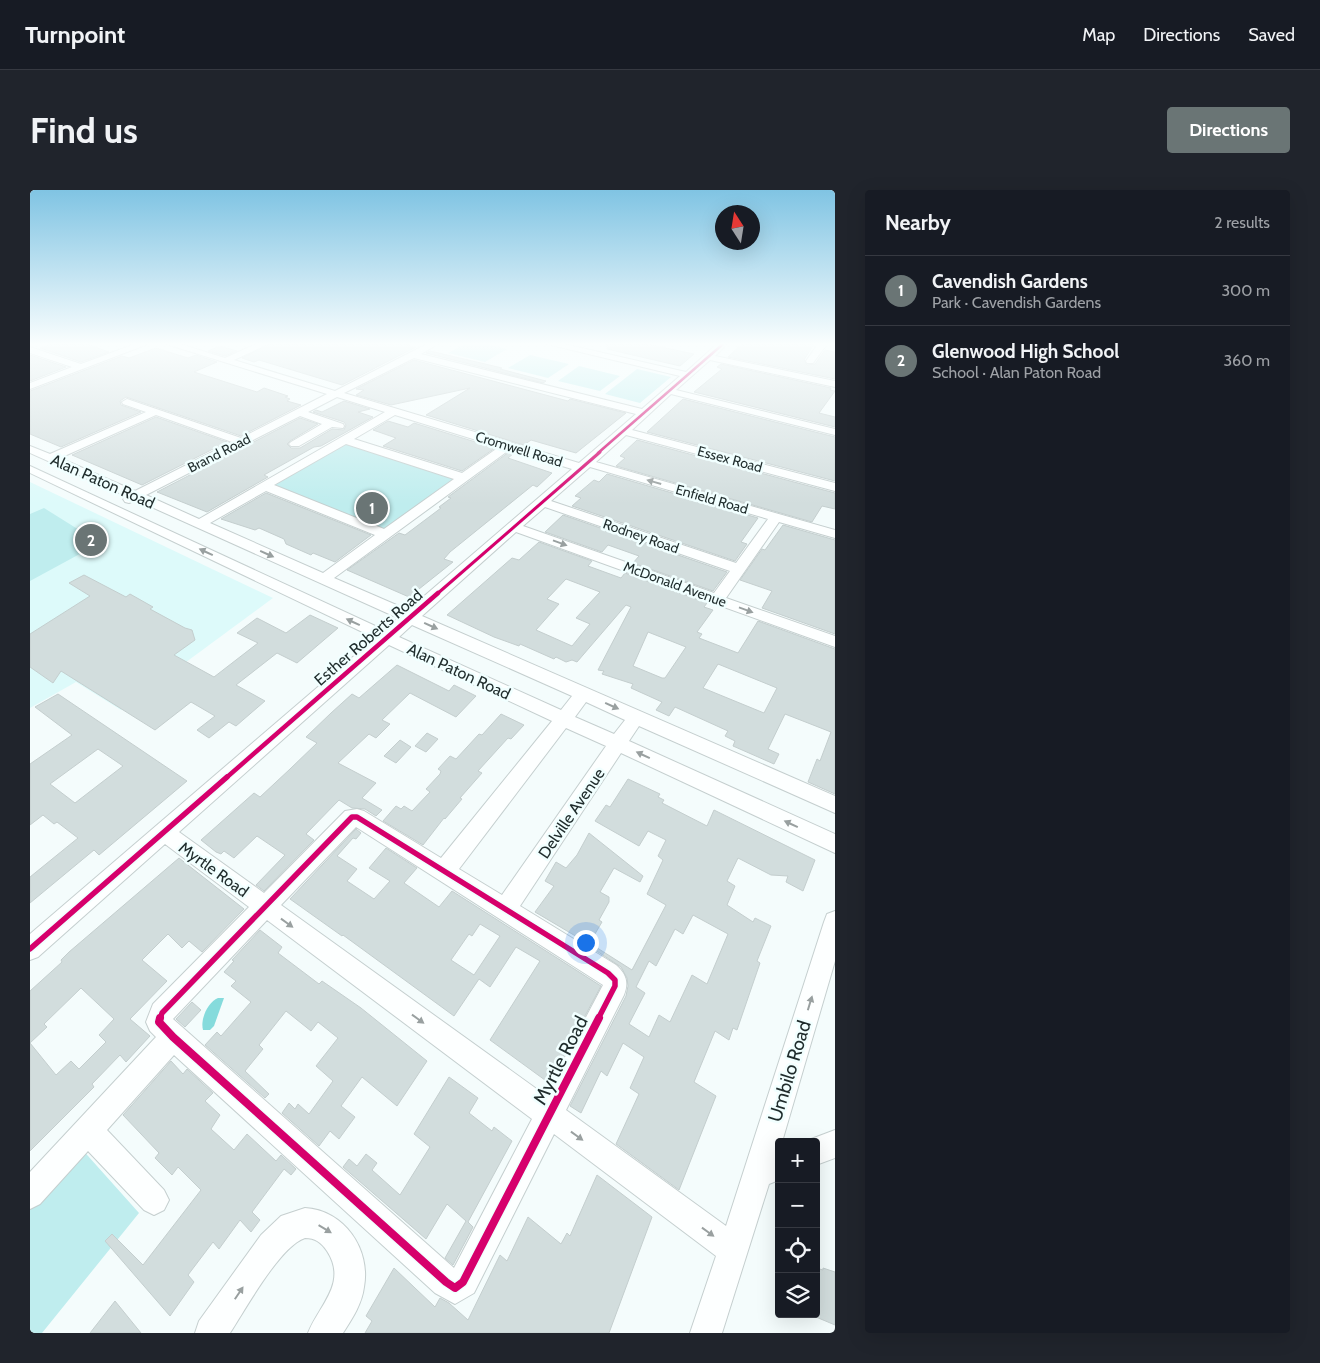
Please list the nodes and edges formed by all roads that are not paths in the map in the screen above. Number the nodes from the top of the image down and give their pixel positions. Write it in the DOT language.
graph roads {
  1 [pos="329,397"];
  2 [pos="347,397"];
  3 [pos="582,397"];
  4 [pos="662,397"];
  5 [pos="695,397"];
  6 [pos="127,402"];
  7 [pos="155,412"];
  8 [pos="299,412"];
  9 [pos="393,412"];
  10 [pos="644,413"];
  11 [pos="335,425"];
  12 [pos="625,430"];
  13 [pos="835,432"];
  14 [pos="345,440"];
  15 [pos="242,442"];
  16 [pos="295,444"];
  17 [pos="507,446"];
  18 [pos="30,449"];
  19 [pos="50,458"];
  20 [pos="585,465"];
  21 [pos="30,469"];
  22 [pos="464,478"];
  23 [pos="264,486"];
  24 [pos="835,488"];
  25 [pos="136,496"];
  26 [pos="542,502"];
  27 [pos="112,508"];
  28 [pos="776,517"];
  29 [pos="200,524"];
  30 [pos="514,527"];
  31 [pos="385,534"];
  32 [pos="835,534"];
  33 [pos="739,569"];
  34 [pos="323,579"];
  35 [pos="717,599"];
  36 [pos="410,617"];
  37 [pos="386,637"];
  38 [pos="835,642"];
  39 [pos="583,694"];
  40 [pos="563,718"];
  41 [pos="636,718"];
  42 [pos="618,744"];
  43 [pos="835,805"];
  44 [pos="163,832"];
  45 [pos="835,844"];
  46 [pos="444,871"];
  47 [pos="265,906"];
  48 [pos="505,909"];
  49 [pos="835,922"];
  50 [pos="30,949"];
  51 [pos="173,1036"];
  52 [pos="548,1114"];
  53 [pos="88,1130"];
  54 [pos="835,1144"];
  55 [pos="820,1150"];
  56 [pos="768,1170"];
  57 [pos="30,1194"];
  58 [pos="154,1200"];
  59 [pos="732,1249"];
  60 [pos="211,1333"];
  61 [pos="324,1333"];
  62 [pos="706,1333"];
  1 -- 8 [label="street, Brand Road"];
  2 -- 9 [label="street, Cromwell Road"];
  3 -- 10 [label="street"];
  4 -- 10 [label="street, Esther Roberts Road"];
  5 -- 13 [label="street"];
  6 -- 7 [label="street"];
  7 -- 15 [label="street"];
  7 -- 19 [label="street"];
  8 -- 11 [label="street"];
  8 -- 15 [label="street, Brand Road"];
  9 -- 14 [label="street"];
  9 -- 17 [label="street, Cromwell Road"];
  10 -- 12 [label="street, Esther Roberts Road"];
  11 -- 16 [label="street"];
  12 -- 20 [label="street, Esther Roberts Road"];
  12 -- 24 [label="street, Essex Road"];
  14 -- 22 [label="street"];
  14 -- 23 [label="street"];
  15 -- 25 [label="street, Brand Road"];
  17 -- 20 [label="street, Cromwell Road"];
  17 -- 22 [label="street"];
  18 -- 19 [label="street, Alan Paton Road"];
  19 -- 25 [label="street, Alan Paton Road"];
  20 -- 26 [label="street, Esther Roberts Road"];
  28 -- 20 [label="street, Enfield Road, one-way"];
  21 -- 27 [label="street, Alan Paton Road"];
  22 -- 31 [label="street"];
  23 -- 29 [label="street"];
  23 -- 31 [label="street"];
  25 -- 27 [label="street, Brand Road"];
  25 -- 29 [label="street, Alan Paton Road"];
  26 -- 30 [label="street, Esther Roberts Road"];
  26 -- 33 [label="street, Rodney Road"];
  37 -- 27 [label="street, Alan Paton Road, one-way"];
  28 -- 32 [label="street, Enfield Road"];
  28 -- 33 [label="street"];
  29 -- 34 [label="street, Alan Paton Road, one-way"];
  30 -- 35 [label="street, McDonald Avenue, one-way"];
  30 -- 36 [label="street, Esther Roberts Road"];
  31 -- 34 [label="street"];
  33 -- 35 [label="street"];
  34 -- 36 [label="street, Alan Paton Road"];
  35 -- 38 [label="street, McDonald Avenue, one-way"];
  36 -- 37 [label="street, Esther Roberts Road"];
  36 -- 39 [label="street, Alan Paton Road, one-way"];
  37 -- 40 [label="street, Alan Paton Road"];
  37 -- 44 [label="street, Esther Roberts Road"];
  39 -- 40 [label="street"];
  39 -- 41 [label="street, Alan Paton Road, one-way"];
  40 -- 42 [label="street, Alan Paton Road"];
  40 -- 46 [label="street"];
  41 -- 42 [label="street, Delville Avenue"];
  41 -- 43 [label="street, Alan Paton Road"];
  45 -- 42 [label="street, Alan Paton Road, one-way"];
  42 -- 48 [label="street, Delville Avenue"];
  44 -- 47 [label="street, Myrtle Road"];
  44 -- 50 [label="street, Esther Roberts Road"];
  46 -- 47 [label="street, Myrtle Road"];
  46 -- 48 [label="street, Myrtle Road"];
  47 -- 51 [label="street, Myrtle Road"];
  47 -- 52 [label="street, Myrtle Road, one-way"];
  48 -- 52 [label="street, Myrtle Road"];
  56 -- 49 [label="street, Umbilo Road, one-way"];
  51 -- 52 [label="street, Myrtle Road"];
  51 -- 53 [label="street"];
  52 -- 59 [label="street, Myrtle Road, one-way"];
  53 -- 57 [label="street"];
  53 -- 58 [label="street"];
  54 -- 55 [label="street"];
  56 -- 59 [label="street, Umbilo Road"];
  59 -- 62 [label="street, Umbilo Road"];
  60 -- 61 [label="street, one-way"];
}
